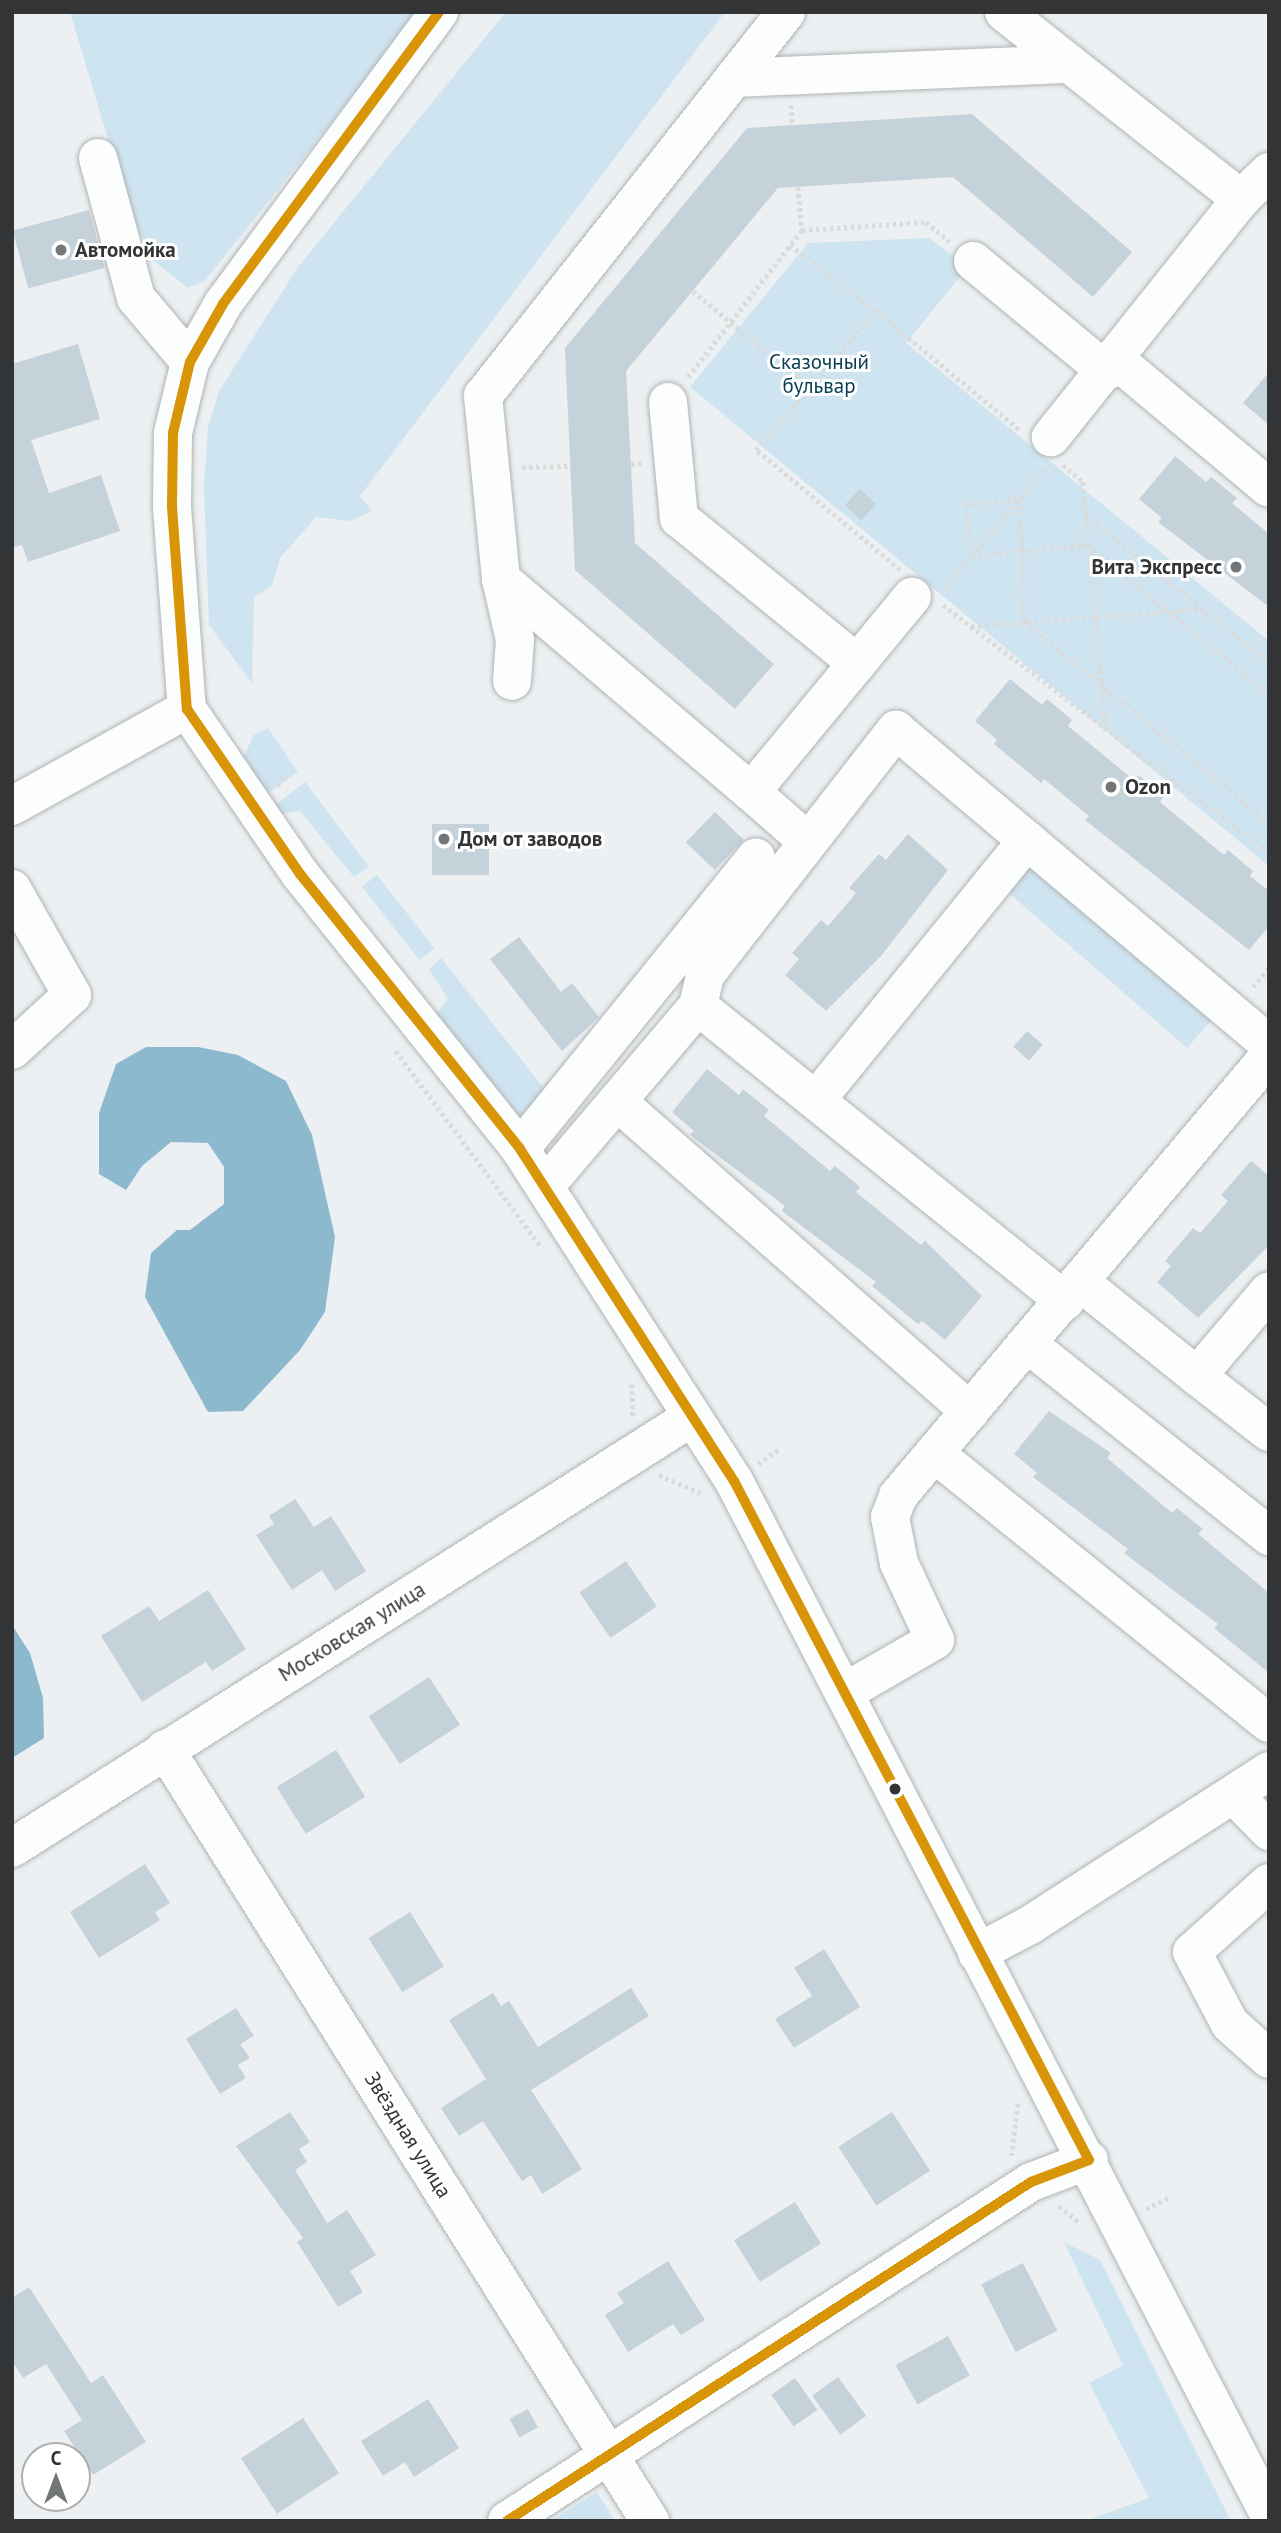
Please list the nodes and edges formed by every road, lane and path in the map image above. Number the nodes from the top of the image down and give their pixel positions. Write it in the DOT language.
graph roads {
  1 [pos="439,12"];
  2 [pos="786,12"];
  3 [pos="1004,12"];
  4 [pos="1070,64"];
  5 [pos="734,78"];
  6 [pos="98,158"];
  7 [pos="1269,172"];
  8 [pos="798,187"];
  9 [pos="1241,199"];
  10 [pos="802,230"];
  11 [pos="790,245"];
  12 [pos="973,261"];
  13 [pos="693,291"];
  14 [pos="876,311"];
  15 [pos="731,322"];
  16 [pos="190,362"];
  17 [pos="1111,365"];
  18 [pos="810,387"];
  19 [pos="668,402"];
  20 [pos="1042,439"];
  21 [pos="570,466"];
  22 [pos="490,468"];
  23 [pos="1269,488"];
  24 [pos="1019,499"];
  25 [pos="1085,514"];
  26 [pos="1088,547"];
  27 [pos="1023,551"];
  28 [pos="971,556"];
  29 [pos="501,579"];
  30 [pos="908,585"];
  31 [pos="1163,608"];
  32 [pos="1203,609"];
  33 [pos="1094,614"];
  34 [pos="1024,621"];
  35 [pos="970,626"];
  36 [pos="1269,662"];
  37 [pos="857,663"];
  38 [pos="512,681"];
  39 [pos="1101,684"];
  40 [pos="1269,695"];
  41 [pos="187,709"];
  42 [pos="1106,729"];
  43 [pos="284,776"];
  44 [pos="751,792"];
  45 [pos="12,806"];
  46 [pos="256,814"];
  47 [pos="1269,822"];
  48 [pos="1027,840"];
  49 [pos="808,842"];
  50 [pos="1269,852"];
  51 [pos="756,858"];
  52 [pos="12,889"];
  53 [pos="698,1006"];
  54 [pos="1269,1044"];
  55 [pos="392,1046"];
  56 [pos="12,1050"];
  57 [pos="1269,1056"];
  58 [pos="816,1100"];
  59 [pos="620,1104"];
  60 [pos="520,1149"];
  61 [pos="546,1185"];
  62 [pos="549,1257"];
  63 [pos="1073,1292"];
  64 [pos="1269,1292"];
  65 [pos="1029,1345"];
  66 [pos="631,1369"];
  67 [pos="1197,1376"];
  68 [pos="970,1411"];
  69 [pos="692,1417"];
  70 [pos="1269,1432"];
  71 [pos="639,1452"];
  72 [pos="934,1453"];
  73 [pos="709,1506"];
  74 [pos="1269,1536"];
  75 [pos="845,1692"];
  76 [pos="1269,1723"];
  77 [pos="165,1749"];
  78 [pos="1269,1771"];
  79 [pos="1235,1796"];
  80 [pos="1269,1831"];
  81 [pos="12,1848"];
  82 [pos="1269,1883"];
  83 [pos="977,1953"];
  84 [pos="1269,2059"];
  85 [pos="1020,2090"];
  86 [pos="1088,2160"];
  87 [pos="1031,2182"];
  88 [pos="1170,2197"];
  89 [pos="1119,2222"];
  90 [pos="610,2454"];
  91 [pos="1265,2497"];
  92 [pos="507,2521"];
  93 [pos="650,2521"];
  1 -- 16 [label="street"];
  2 -- 5 [label="street"];
  3 -- 4 [label="street"];
  4 -- 5 [label="street"];
  4 -- 9 [label="street"];
  5 -- 22 [label="street"];
  6 -- 16 [label="street"];
  7 -- 9 [label="street"];
  8 -- 10 [label="path"];
  9 -- 17 [label="street"];
  10 -- 11 [label="path"];
  10 -- 12 [label="path"];
  11 -- 14 [label="path"];
  11 -- 15 [label="path"];
  12 -- 17 [label="street"];
  13 -- 15 [label="path"];
  14 -- 18 [label="path"];
  14 -- 20 [label="path"];
  15 -- 18 [label="path"];
  15 -- 19 [label="path"];
  16 -- 41 [label="street"];
  17 -- 20 [label="street"];
  17 -- 23 [label="street"];
  18 -- 30 [label="path"];
  19 -- 37 [label="street"];
  21 -- 22 [label="path"];
  22 -- 29 [label="street"];
  24 -- 25 [label="path"];
  24 -- 27 [label="path"];
  24 -- 28 [label="path"];
  24 -- 28 [label="path"];
  25 -- 26 [label="path"];
  25 -- 32 [label="path"];
  26 -- 27 [label="path"];
  26 -- 31 [label="path"];
  26 -- 33 [label="path"];
  27 -- 28 [label="path"];
  27 -- 34 [label="path"];
  28 -- 35 [label="path"];
  29 -- 38 [label="street"];
  29 -- 44 [label="street"];
  30 -- 37 [label="street"];
  31 -- 32 [label="path"];
  31 -- 33 [label="path"];
  31 -- 40 [label="path"];
  32 -- 36 [label="path"];
  33 -- 34 [label="path"];
  33 -- 39 [label="path"];
  34 -- 35 [label="path"];
  34 -- 39 [label="path"];
  35 -- 42 [label="path"];
  37 -- 44 [label="street"];
  39 -- 42 [label="path"];
  39 -- 47 [label="path"];
  41 -- 45 [label="street"];
  41 -- 46 [label="street"];
  42 -- 50 [label="path"];
  43 -- 46 [label="path"];
  44 -- 49 [label="street"];
  46 -- 60 [label="street"];
  48 -- 49 [label="street"];
  48 -- 54 [label="street"];
  48 -- 58 [label="street"];
  49 -- 53 [label="street"];
  51 -- 60 [label="street"];
  52 -- 56 [label="street"];
  53 -- 58 [label="street"];
  53 -- 59 [label="street"];
  55 -- 62 [label="path"];
  57 -- 63 [label="street"];
  58 -- 63 [label="street"];
  59 -- 61 [label="street"];
  59 -- 68 [label="street"];
  60 -- 61 [label="street"];
  61 -- 69 [label="street"];
  63 -- 65 [label="street"];
  63 -- 67 [label="street"];
  64 -- 67 [label="street"];
  65 -- 68 [label="street"];
  65 -- 74 [label="street"];
  66 -- 71 [label="path"];
  67 -- 70 [label="street"];
  68 -- 72 [label="street"];
  69 -- 71 [label="street, Московская улица"];
  69 -- 75 [label="street"];
  71 -- 73 [label="path"];
  71 -- 77 [label="street, Московская улица"];
  72 -- 75 [label="street"];
  72 -- 76 [label="street"];
  75 -- 83 [label="street"];
  77 -- 81 [label="street, Московская улица"];
  77 -- 90 [label="street, Звёздная улица"];
  78 -- 79 [label="street"];
  79 -- 80 [label="street"];
  79 -- 83 [label="street"];
  82 -- 84 [label="street"];
  83 -- 86 [label="street"];
  85 -- 87 [label="path"];
  86 -- 87 [label="street"];
  86 -- 89 [label="street"];
  87 -- 89 [label="path"];
  87 -- 90 [label="street"];
  88 -- 89 [label="path"];
  89 -- 91 [label="street"];
  90 -- 92 [label="street"];
  90 -- 93 [label="street, Звёздная улица"];
}
